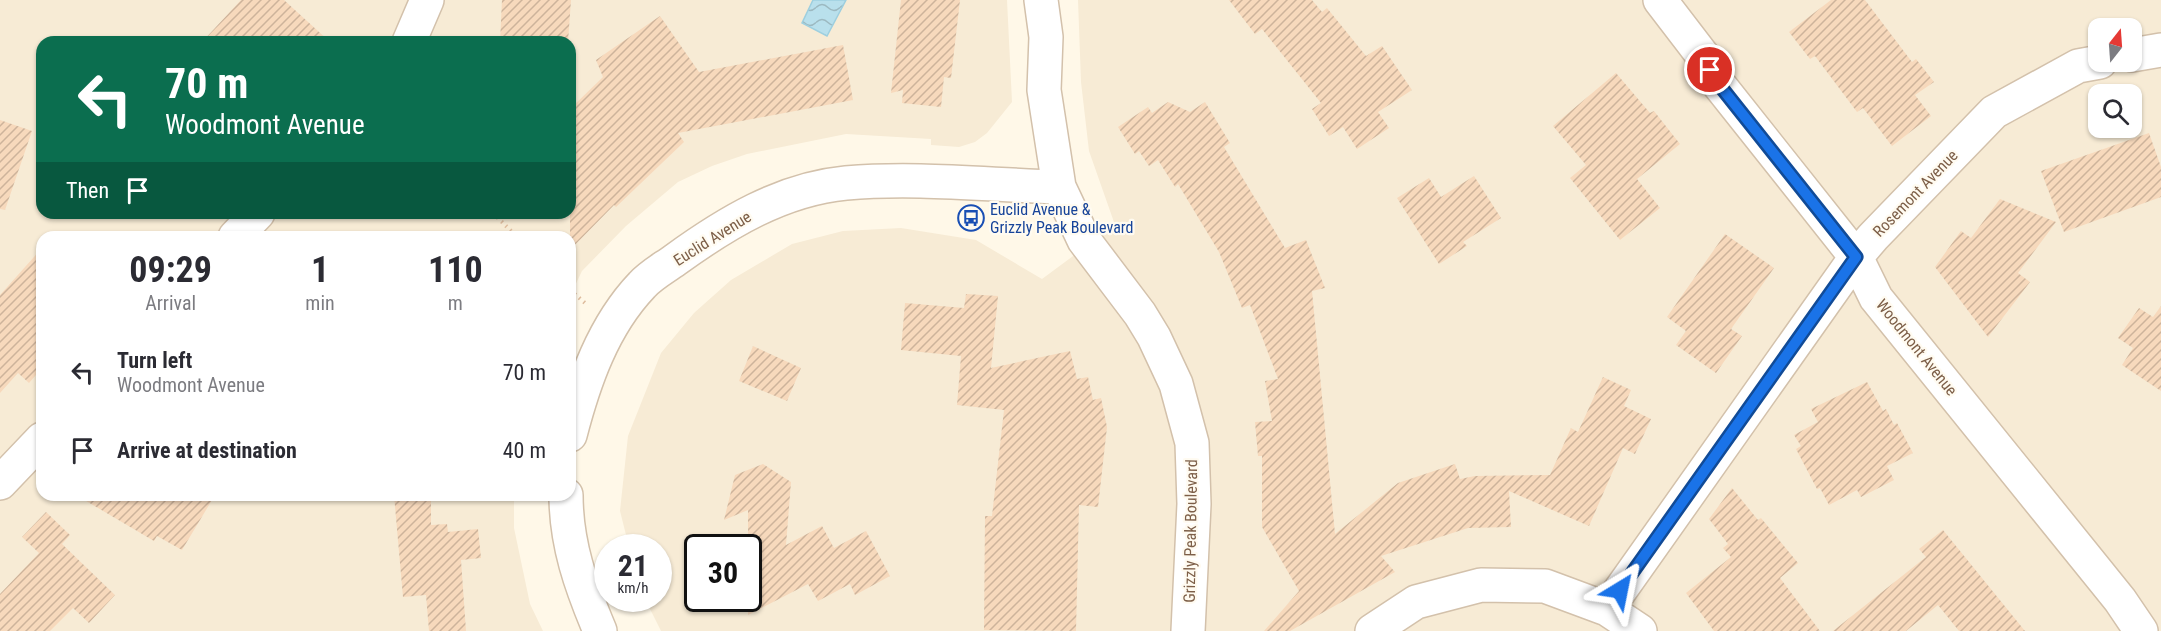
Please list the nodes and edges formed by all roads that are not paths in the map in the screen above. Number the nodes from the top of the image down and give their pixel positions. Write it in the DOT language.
graph roads {
  1 [pos="427,0"];
  2 [pos="1041,0"];
  3 [pos="1660,0"];
  4 [pos="412,36"];
  5 [pos="2161,50"];
  6 [pos="2142,53"];
  7 [pos="2088,64"];
  8 [pos="1059,187"];
  9 [pos="252,219"];
  10 [pos="241,231"];
  11 [pos="1856,257"];
  12 [pos="576,413"];
  13 [pos="36,445"];
  14 [pos="0,483"];
  15 [pos="566,501"];
  16 [pos="1607,609"];
  17 [pos="600,631"];
  18 [pos="1188,631"];
  19 [pos="1372,631"];
  20 [pos="1640,631"];
  21 [pos="2141,631"];
  1 -- 4 [label="street"];
  2 -- 8 [label="street, Grizzly Peak Boulevard"];
  3 -- 11 [label="street, Woodmont Avenue"];
  5 -- 6 [label="street"];
  7 -- 11 [label="street, Rosemont Avenue"];
  8 -- 12 [label="street, Euclid Avenue"];
  8 -- 18 [label="street, Grizzly Peak Boulevard"];
  9 -- 10 [label="street"];
  11 -- 16 [label="street, Rosemont Avenue"];
  11 -- 21 [label="street, Woodmont Avenue"];
  13 -- 14 [label="street"];
  15 -- 17 [label="street"];
  16 -- 19 [label="street"];
  16 -- 20 [label="street"];
}
